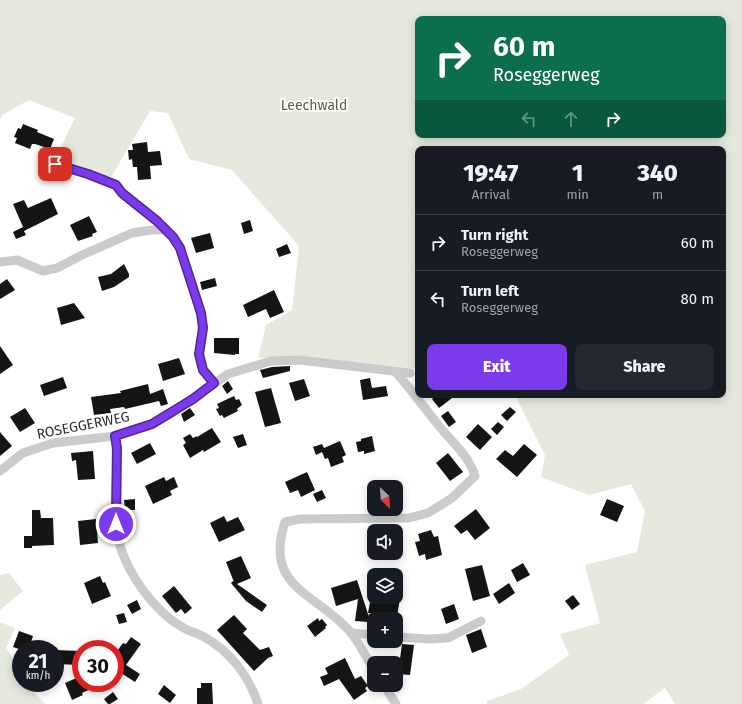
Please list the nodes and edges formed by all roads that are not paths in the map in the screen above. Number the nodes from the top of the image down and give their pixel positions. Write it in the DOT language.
graph roads {
  1 [pos="55,164"];
  2 [pos="167,230"];
  3 [pos="0,262"];
  4 [pos="396,372"];
  5 [pos="410,373"];
  6 [pos="214,383"];
  7 [pos="415,396"];
  8 [pos="417,398"];
  9 [pos="115,436"];
  10 [pos="0,471"];
  11 [pos="481,621"];
  12 [pos="351,633"];
  13 [pos="367,634"];
  14 [pos="403,638"];
  15 [pos="367,658"];
  16 [pos="388,692"];
  17 [pos="258,704"];
  18 [pos="396,704"];
  1 -- 2 [label="street"];
  2 -- 3 [label="street"];
  2 -- 6 [label="street"];
  4 -- 5 [label="street, ROSEGGERWEG"];
  4 -- 6 [label="street, ROSEGGERWEG"];
  4 -- 7 [label="street"];
  6 -- 9 [label="street, ROSEGGERWEG"];
  8 -- 12 [label="street"];
  9 -- 10 [label="street, ROSEGGERWEG"];
  9 -- 17 [label="street"];
  11 -- 14 [label="street"];
  12 -- 13 [label="street"];
  12 -- 15 [label="street"];
  16 -- 18 [label="street"];
}
